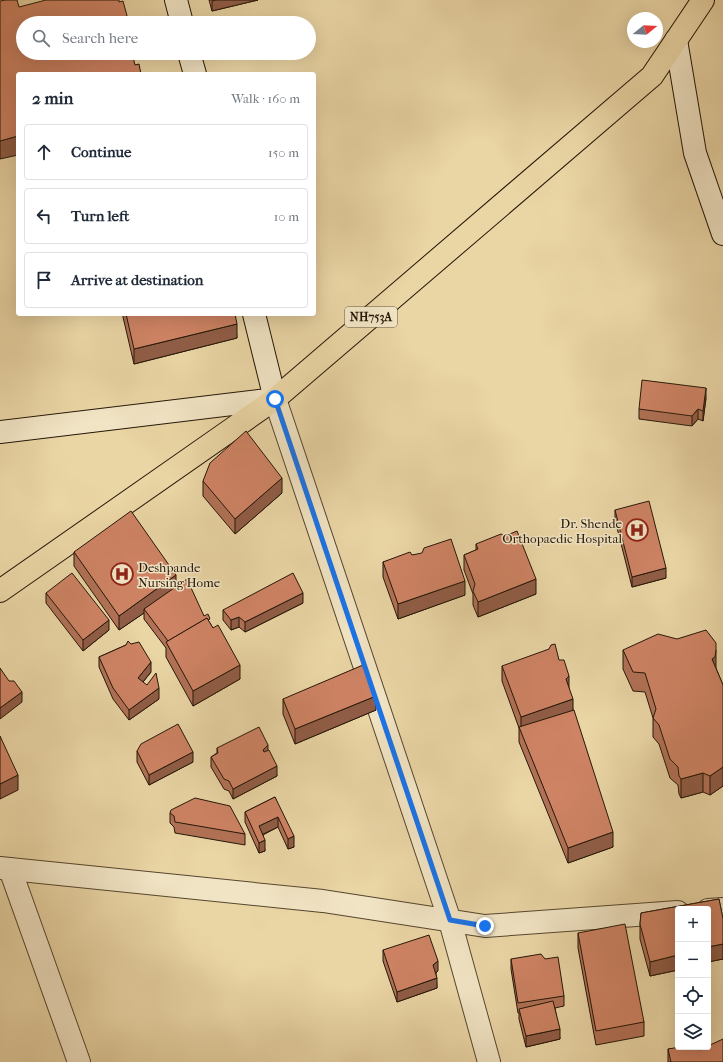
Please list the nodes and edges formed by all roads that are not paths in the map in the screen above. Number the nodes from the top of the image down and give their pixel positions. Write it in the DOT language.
graph roads {
  1 [pos="176,0"];
  2 [pos="703,0"];
  3 [pos="180,16"];
  4 [pos="676,40"];
  5 [pos="191,60"];
  6 [pos="194,72"];
  7 [pos="723,234"];
  8 [pos="254,316"];
  9 [pos="275,399"];
  10 [pos="0,432"];
  11 [pos="0,592"];
  12 [pos="5,868"];
  13 [pos="723,909"];
  14 [pos="711,910"];
  15 [pos="675,912"];
  16 [pos="450,920"];
  17 [pos="79,1062"];
  18 [pos="489,1062"];
  1 -- 3 [label="street"];
  2 -- 4 [label="highway, NH753A"];
  4 -- 7 [label="street"];
  4 -- 9 [label="highway, NH753A"];
  5 -- 6 [label="street"];
  8 -- 9 [label="street"];
  9 -- 10 [label="street"];
  9 -- 11 [label="highway, NH753A"];
  9 -- 16 [label="street"];
  12 -- 16 [label="street"];
  12 -- 17 [label="street"];
  13 -- 14 [label="street"];
  15 -- 16 [label="street"];
  16 -- 18 [label="street"];
}
